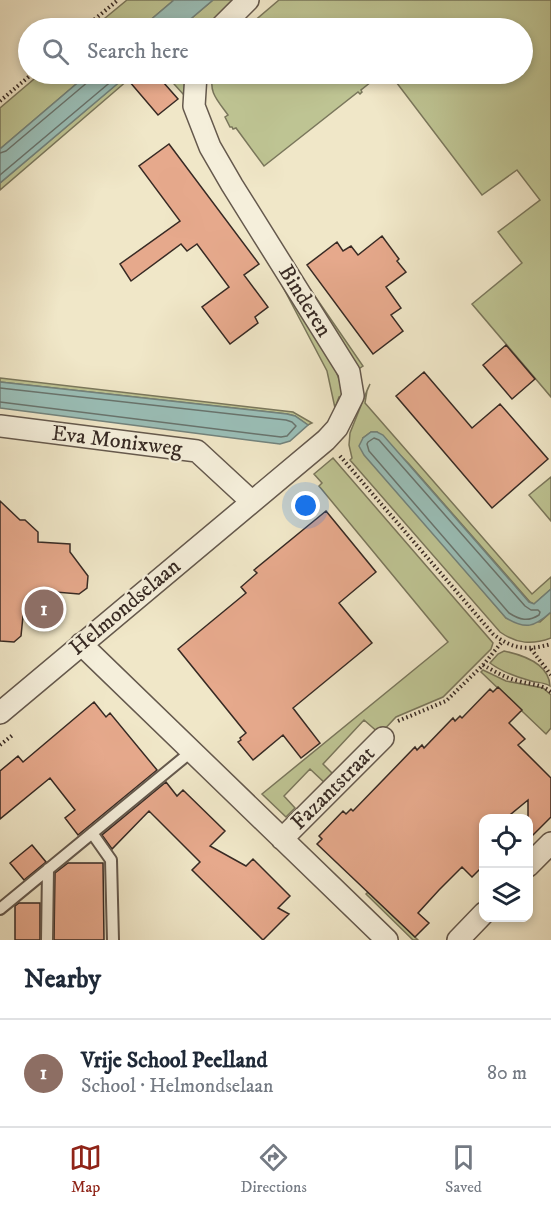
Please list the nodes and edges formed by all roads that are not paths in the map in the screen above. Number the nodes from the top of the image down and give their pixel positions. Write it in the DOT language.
graph roads {
  1 [pos="248,0"];
  2 [pos="230,18"];
  3 [pos="195,84"];
  4 [pos="0,426"];
  5 [pos="251,501"];
  6 [pos="81,644"];
  7 [pos="0,713"];
  8 [pos="383,738"];
  9 [pos="192,751"];
  10 [pos="92,833"];
  11 [pos="282,839"];
  12 [pos="551,843"];
  13 [pos="533,861"];
  14 [pos="48,870"];
  15 [pos="0,909"];
  16 [pos="479,917"];
  17 [pos="47,940"];
  18 [pos="113,940"];
  19 [pos="387,940"];
  20 [pos="458,940"];
  1 -- 2 [label="street"];
  3 -- 5 [label="street, Binderen"];
  4 -- 5 [label="street, Eva Monixweg"];
  5 -- 6 [label="street, Helmondselaan"];
  6 -- 7 [label="street, Helmondselaan"];
  6 -- 9 [label="street, Fazantstraat"];
  8 -- 11 [label="street, Fazantstraat"];
  9 -- 10 [label="lane"];
  9 -- 11 [label="street, Fazantstraat"];
  10 -- 14 [label="lane"];
  10 -- 18 [label="lane"];
  11 -- 19 [label="street, Fazantstraat"];
  12 -- 13 [label="street"];
  14 -- 15 [label="lane"];
  14 -- 17 [label="lane"];
  16 -- 20 [label="street"];
}
